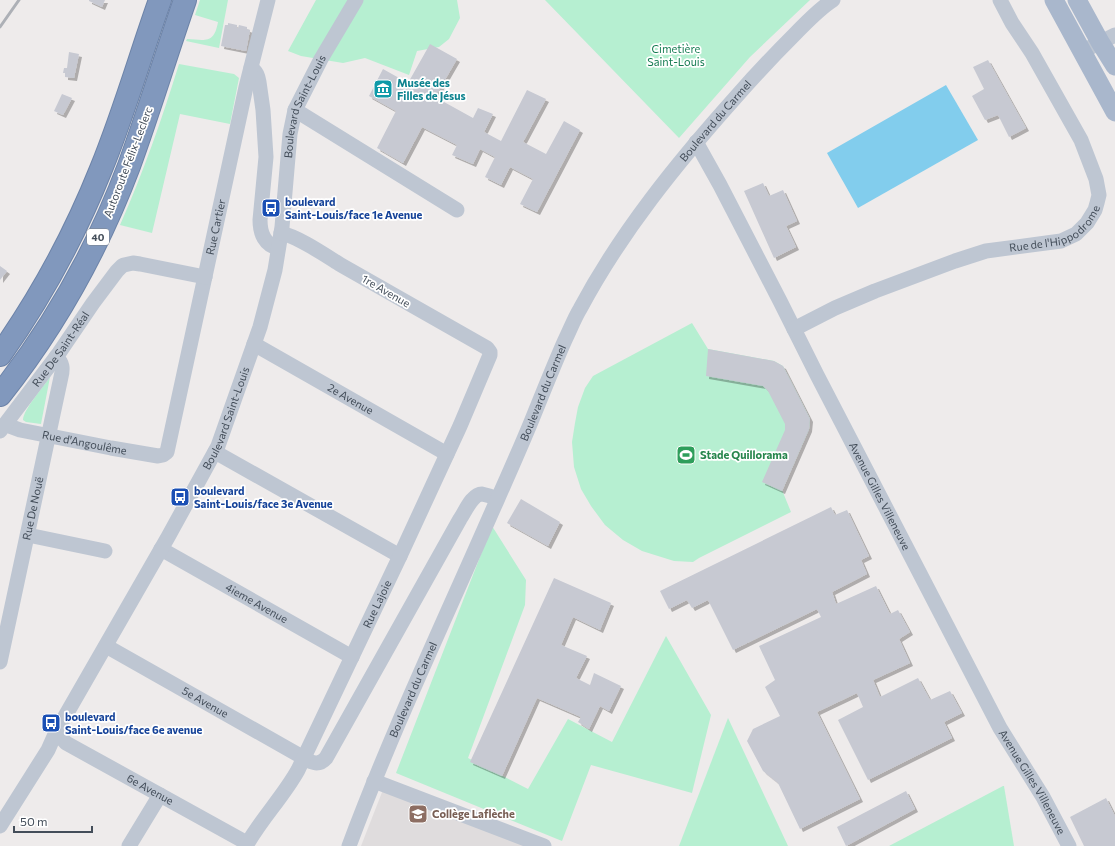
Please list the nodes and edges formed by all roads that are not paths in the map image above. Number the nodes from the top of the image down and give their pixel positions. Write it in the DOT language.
graph roads {
  1 [pos="160,0"];
  2 [pos="185,0"];
  3 [pos="268,0"];
  4 [pos="356,0"];
  5 [pos="833,0"];
  6 [pos="1000,0"];
  7 [pos="1054,0"];
  8 [pos="1077,0"];
  9 [pos="1108,38"];
  10 [pos="1083,51"];
  11 [pos="1115,66"];
  12 [pos="251,68"];
  13 [pos="295,110"];
  14 [pos="1115,112"];
  15 [pos="696,142"];
  16 [pos="457,210"];
  17 [pos="281,233"];
  18 [pos="278,248"];
  19 [pos="205,277"];
  20 [pos="794,329"];
  21 [pos="254,344"];
  22 [pos="490,352"];
  23 [pos="0,355"];
  24 [pos="56,357"];
  25 [pos="0,395"];
  26 [pos="3,428"];
  27 [pos="49,436"];
  28 [pos="215,452"];
  29 [pos="164,454"];
  30 [pos="447,454"];
  31 [pos="498,499"];
  32 [pos="28,535"];
  33 [pos="161,549"];
  34 [pos="105,551"];
  35 [pos="400,556"];
  36 [pos="106,646"];
  37 [pos="352,657"];
  38 [pos="0,662"];
  39 [pos="56,732"];
  40 [pos="304,758"];
  41 [pos="374,781"];
  42 [pos="160,795"];
  43 [pos="0,826"];
  44 [pos="246,845"];
  45 [pos="129,846"];
  46 [pos="349,846"];
  47 [pos="544,846"];
  48 [pos="1069,846"];
  1 -- 23 [label="highway, Autoroute Félix-Leclerc / 40"];
  2 -- 25 [label="highway, Autoroute Félix-Leclerc / 40"];
  3 -- 12 [label="street, Rue Cartier"];
  4 -- 13 [label="street, Boulevard Saint-Louis"];
  5 -- 15 [label="street, Boulevard du Carmel"];
  6 -- 20 [label="street, Rue de l'Hippodrome"];
  7 -- 10 [label="main road"];
  8 -- 9 [label="main road"];
  9 -- 10 [label="street"];
  9 -- 11 [label="main road"];
  10 -- 14 [label="main road"];
  12 -- 18 [label="street"];
  12 -- 19 [label="street, Rue Cartier"];
  13 -- 16 [label="street"];
  13 -- 17 [label="street, Boulevard Saint-Louis"];
  15 -- 20 [label="street, Avenue Gilles Villeneuve"];
  15 -- 31 [label="street, Boulevard du Carmel"];
  17 -- 18 [label="street, Boulevard Saint-Louis"];
  17 -- 22 [label="street, 1re Avenue"];
  18 -- 21 [label="street, Boulevard Saint-Louis"];
  19 -- 24 [label="street, Rue De Saint-Réal"];
  19 -- 29 [label="street, Rue Cartier"];
  20 -- 48 [label="street, Avenue Gilles Villeneuve"];
  21 -- 28 [label="street, Boulevard Saint-Louis"];
  21 -- 30 [label="street, 2e Avenue"];
  22 -- 30 [label="street, Rue Lajoie"];
  24 -- 26 [label="street, Rue De Saint-Réal"];
  24 -- 27 [label="street, Rue De Nouë"];
  26 -- 27 [label="street, Rue d'Angoulême"];
  27 -- 29 [label="street, Rue d'Angoulême"];
  27 -- 32 [label="street, Rue De Nouë"];
  28 -- 33 [label="street, Boulevard Saint-Louis"];
  28 -- 35 [label="street"];
  30 -- 35 [label="street, Rue Lajoie"];
  31 -- 40 [label="street, 5e Avenue"];
  31 -- 41 [label="street, Boulevard du Carmel"];
  32 -- 34 [label="street"];
  32 -- 38 [label="street, Rue De Nouë"];
  33 -- 36 [label="street, Boulevard Saint-Louis"];
  33 -- 37 [label="street, 4ieme Avenue"];
  35 -- 37 [label="street, Rue Lajoie"];
  36 -- 39 [label="street, Boulevard Saint-Louis"];
  36 -- 40 [label="street, 5e Avenue"];
  37 -- 40 [label="street, Rue Lajoie"];
  39 -- 42 [label="street, 6e Avenue"];
  39 -- 43 [label="street, Boulevard Saint-Louis"];
  40 -- 44 [label="street, Rue Lajoie"];
  41 -- 46 [label="street, Boulevard du Carmel"];
  41 -- 47 [label="street"];
  42 -- 44 [label="street, 6e Avenue"];
  42 -- 45 [label="street"];
}
